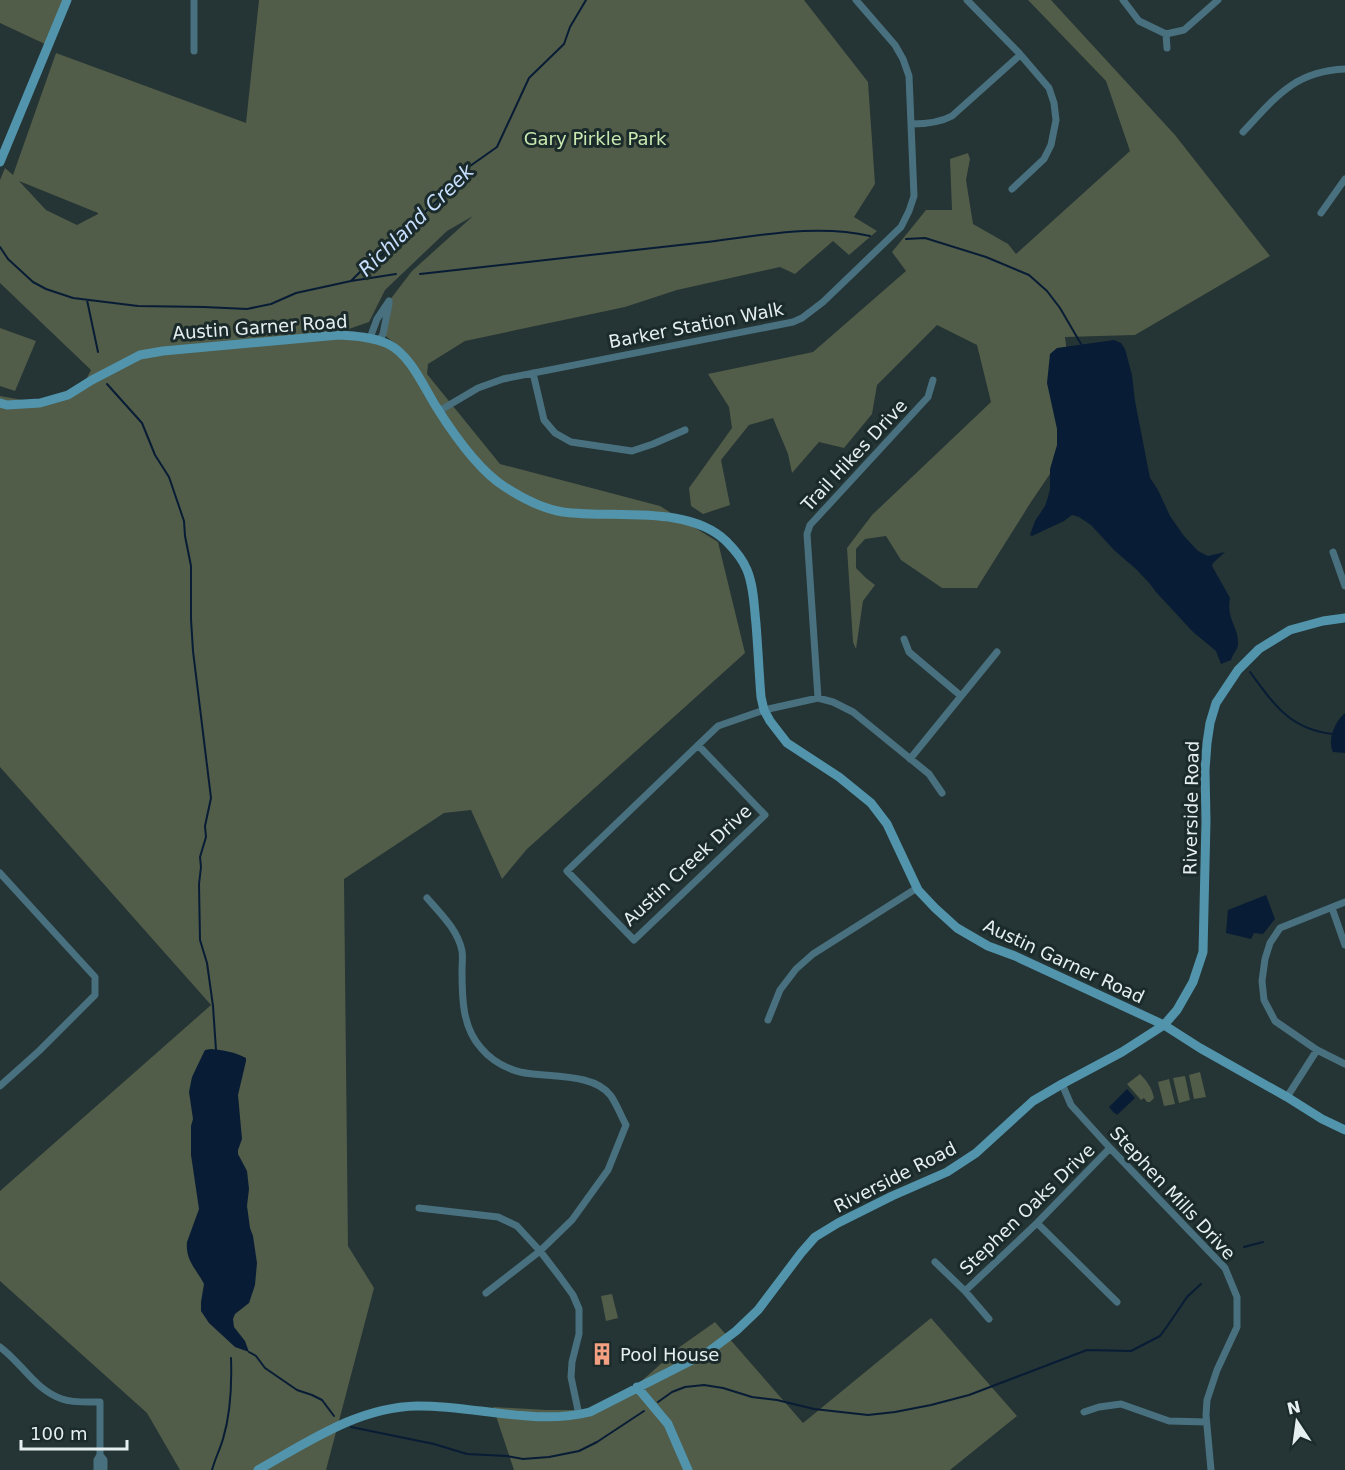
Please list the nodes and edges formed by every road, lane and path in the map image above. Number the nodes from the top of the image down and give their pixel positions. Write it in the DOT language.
graph roads {
  1 [pos="67,0"];
  2 [pos="194,0"];
  3 [pos="856,0"];
  4 [pos="967,0"];
  5 [pos="1122,0"];
  6 [pos="1218,0"];
  7 [pos="1166,34"];
  8 [pos="1167,48"];
  9 [pos="194,51"];
  10 [pos="1020,55"];
  11 [pos="1345,69"];
  12 [pos="912,124"];
  13 [pos="1243,132"];
  14 [pos="0,162"];
  15 [pos="1345,179"];
  16 [pos="1012,189"];
  17 [pos="1321,213"];
  18 [pos="532,373"];
  19 [pos="933,380"];
  20 [pos="0,403"];
  21 [pos="439,411"];
  22 [pos="686,430"];
  23 [pos="1334,552"];
  24 [pos="1345,586"];
  25 [pos="1345,618"];
  26 [pos="904,639"];
  27 [pos="997,652"];
  28 [pos="961,696"];
  29 [pos="818,698"];
  30 [pos="764,710"];
  31 [pos="698,745"];
  32 [pos="910,759"];
  33 [pos="942,793"];
  34 [pos="0,873"];
  35 [pos="917,888"];
  36 [pos="427,898"];
  37 [pos="1345,902"];
  38 [pos="1332,908"];
  39 [pos="1345,945"];
  40 [pos="768,1020"];
  41 [pos="1164,1025"];
  42 [pos="1317,1050"];
  43 [pos="1345,1064"];
  44 [pos="1062,1084"];
  45 [pos="0,1086"];
  46 [pos="1287,1097"];
  47 [pos="1345,1130"];
  48 [pos="1110,1148"];
  49 [pos="419,1208"];
  50 [pos="1038,1222"];
  51 [pos="540,1251"];
  52 [pos="935,1262"];
  53 [pos="965,1291"];
  54 [pos="486,1293"];
  55 [pos="1117,1302"];
  56 [pos="989,1319"];
  57 [pos="0,1347"];
  58 [pos="637,1387"];
  59 [pos="1084,1412"];
  60 [pos="579,1415"];
  61 [pos="1206,1422"];
  62 [pos="100,1455"];
  63 [pos="97,1470"];
  64 [pos="104,1470"];
  65 [pos="258,1470"];
  66 [pos="688,1470"];
  67 [pos="1211,1470"];
  1 -- 14 [label="street"];
  2 -- 9 [label="street"];
  3 -- 12 [label="street, Barker Station Walk"];
  4 -- 10 [label="street"];
  5 -- 7 [label="street"];
  6 -- 7 [label="street"];
  7 -- 8 [label="street"];
  10 -- 12 [label="street"];
  10 -- 16 [label="street"];
  11 -- 13 [label="street"];
  12 -- 18 [label="street, Barker Station Walk"];
  15 -- 17 [label="street"];
  18 -- 21 [label="street, Barker Station Walk"];
  18 -- 22 [label="street"];
  19 -- 29 [label="street, Trail Hikes Drive"];
  20 -- 21 [label="street, Austin Garner Road"];
  21 -- 30 [label="street, Austin Garner Road"];
  23 -- 24 [label="street"];
  25 -- 41 [label="street, Riverside Road"];
  26 -- 28 [label="street"];
  27 -- 28 [label="street"];
  28 -- 32 [label="street"];
  29 -- 30 [label="street, Austin Creek Drive"];
  29 -- 32 [label="street"];
  30 -- 31 [label="street, Austin Creek Drive"];
  30 -- 35 [label="street, Austin Garner Road"];
  31 -- 31 [label="street, Austin Creek Drive"];
  32 -- 33 [label="street"];
  34 -- 45 [label="street"];
  35 -- 40 [label="street"];
  35 -- 41 [label="street, Austin Garner Road"];
  36 -- 51 [label="street"];
  37 -- 38 [label="street"];
  38 -- 39 [label="street"];
  38 -- 42 [label="street"];
  41 -- 44 [label="street, Riverside Road"];
  41 -- 46 [label="street, Austin Garner Road"];
  42 -- 43 [label="street"];
  42 -- 46 [label="street"];
  44 -- 48 [label="street, Stephen Mills Drive"];
  44 -- 58 [label="street, Riverside Road"];
  46 -- 47 [label="street, Austin Garner Road"];
  48 -- 50 [label="street, Stephen Oaks Drive"];
  48 -- 61 [label="street, Stephen Mills Drive"];
  49 -- 51 [label="street"];
  50 -- 53 [label="street, Stephen Oaks Drive"];
  50 -- 55 [label="street"];
  51 -- 54 [label="street"];
  51 -- 60 [label="street"];
  52 -- 53 [label="street"];
  53 -- 56 [label="street"];
  57 -- 62 [label="street"];
  58 -- 60 [label="street, Riverside Road"];
  58 -- 66 [label="street"];
  59 -- 61 [label="street"];
  60 -- 65 [label="street, Riverside Road"];
  61 -- 67 [label="street, Stephen Mills Drive"];
  62 -- 63 [label="street"];
  62 -- 64 [label="street"];
}
